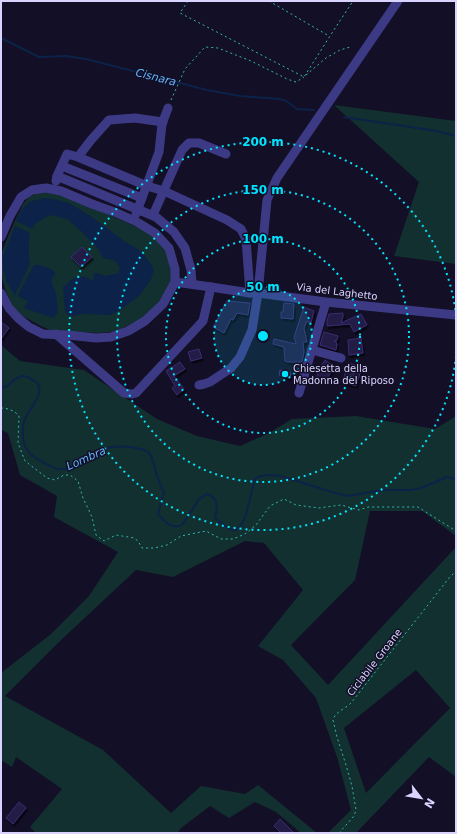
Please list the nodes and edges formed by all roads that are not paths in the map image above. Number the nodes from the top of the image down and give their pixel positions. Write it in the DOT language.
graph roads {
  1 [pos="398,1"];
  2 [pos="168,108"];
  3 [pos="163,122"];
  4 [pos="226,154"];
  5 [pos="78,157"];
  6 [pos="62,166"];
  7 [pos="57,176"];
  8 [pos="147,186"];
  9 [pos="53,190"];
  10 [pos="164,191"];
  11 [pos="142,198"];
  12 [pos="138,209"];
  13 [pos="153,215"];
  14 [pos="134,220"];
  15 [pos="1,237"];
  16 [pos="175,282"];
  17 [pos="192,284"];
  18 [pos="211,287"];
  19 [pos="1,293"];
  20 [pos="254,293"];
  21 [pos="326,302"];
  22 [pos="456,315"];
  23 [pos="56,334"];
  24 [pos="312,350"];
  25 [pos="341,358"];
  26 [pos="199,385"];
  27 [pos="299,393"];
  1 -- 20 [label="street"];
  2 -- 3 [label="street"];
  3 -- 5 [label="street"];
  3 -- 8 [label="street"];
  4 -- 10 [label="street"];
  5 -- 6 [label="street"];
  5 -- 8 [label="street"];
  6 -- 7 [label="street"];
  6 -- 11 [label="street"];
  7 -- 9 [label="street"];
  7 -- 12 [label="street"];
  8 -- 10 [label="street"];
  8 -- 11 [label="street"];
  9 -- 14 [label="street"];
  9 -- 15 [label="street"];
  10 -- 13 [label="street"];
  10 -- 20 [label="street"];
  11 -- 12 [label="street"];
  12 -- 13 [label="street"];
  12 -- 14 [label="street"];
  13 -- 17 [label="street"];
  14 -- 16 [label="street"];
  16 -- 17 [label="street, Via del Laghetto"];
  16 -- 23 [label="street"];
  17 -- 18 [label="street, Via del Laghetto"];
  18 -- 20 [label="street, Via del Laghetto"];
  18 -- 23 [label="street"];
  19 -- 23 [label="street"];
  20 -- 21 [label="street, Via del Laghetto"];
  20 -- 26 [label="street"];
  21 -- 22 [label="street, Via del Laghetto"];
  21 -- 24 [label="street"];
  24 -- 25 [label="street"];
  24 -- 27 [label="street"];
}
